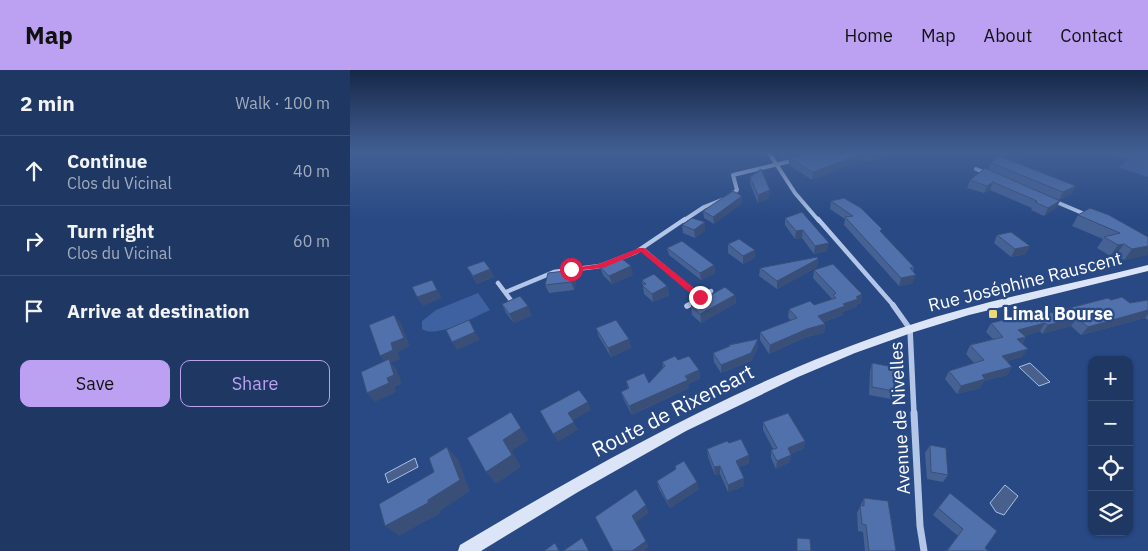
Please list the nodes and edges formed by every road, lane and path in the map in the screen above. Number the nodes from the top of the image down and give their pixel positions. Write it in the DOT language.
graph roads {
  1 [pos="733,175"];
  2 [pos="785,175"];
  3 [pos="991,175"];
  4 [pos="995,177"];
  5 [pos="1048,199"];
  6 [pos="1094,217"];
  7 [pos="642,250"];
  8 [pos="1148,268"];
  9 [pos="498,283"];
  10 [pos="711,291"];
  11 [pos="506,292"];
  12 [pos="700,297"];
  13 [pos="513,303"];
  14 [pos="687,306"];
  15 [pos="910,329"];
  16 [pos="466,551"];
  17 [pos="924,551"];
  1 -- 7 [label="street"];
  2 -- 15 [label="street, Avenue de Nivelles"];
  3 -- 4 [label="street"];
  5 -- 6 [label="street"];
  7 -- 11 [label="street"];
  7 -- 12 [label="street"];
  8 -- 15 [label="street, Rue Joséphine Rauscent"];
  9 -- 11 [label="street"];
  10 -- 12 [label="street"];
  11 -- 13 [label="street"];
  12 -- 14 [label="street"];
  15 -- 16 [label="street, Route de Rixensart"];
  15 -- 17 [label="street, Avenue de Nivelles"];
}
